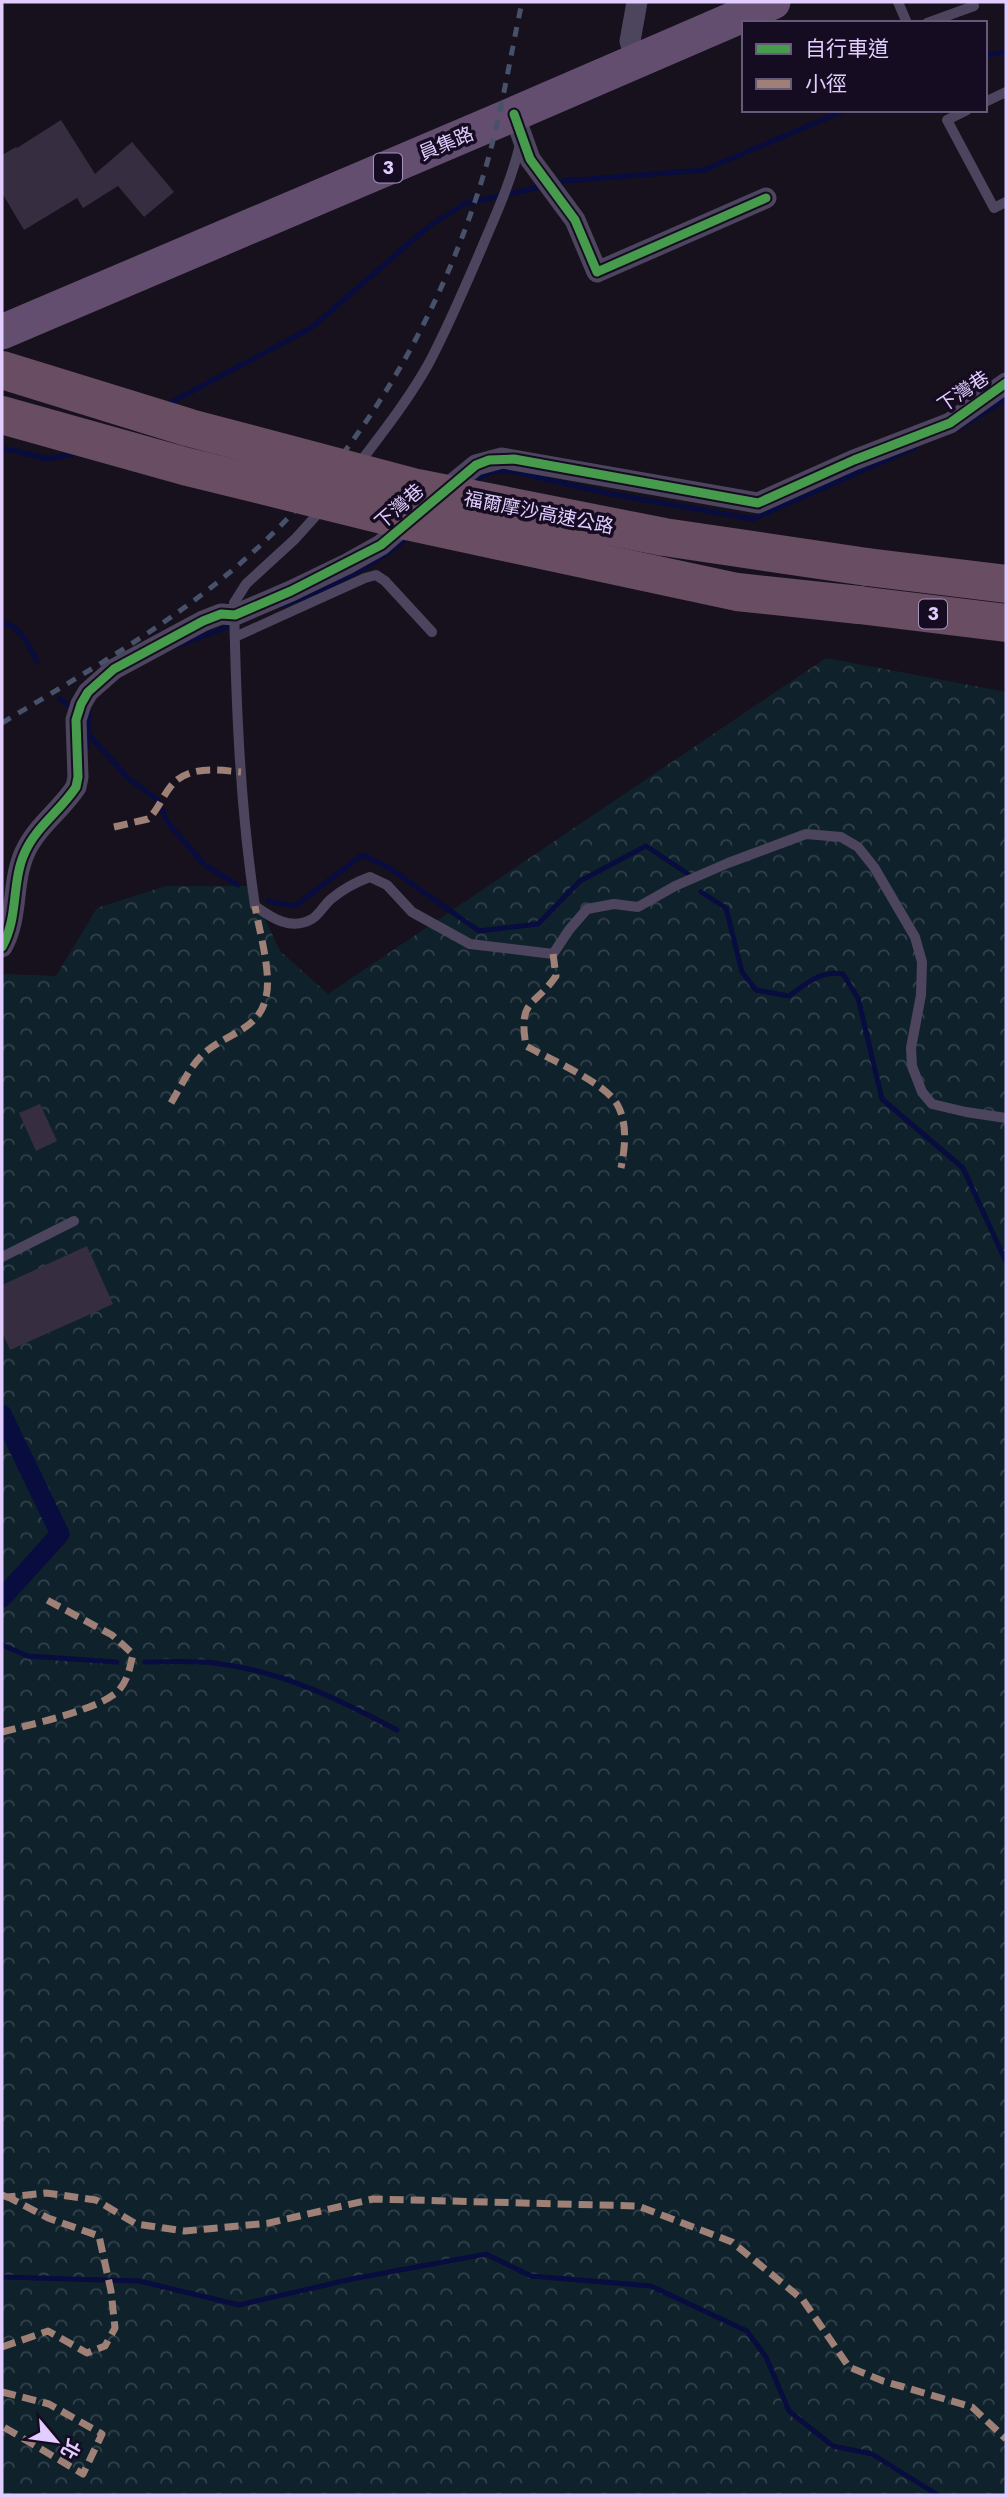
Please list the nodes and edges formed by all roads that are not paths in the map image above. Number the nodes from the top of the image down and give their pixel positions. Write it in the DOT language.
graph roads {
  1 [pos="637,2"];
  2 [pos="724,2"];
  3 [pos="773,2"];
  4 [pos="898,2"];
  5 [pos="972,2"];
  6 [pos="906,21"];
  7 [pos="933,21"];
  8 [pos="633,50"];
  9 [pos="1006,92"];
  10 [pos="987,101"];
  11 [pos="963,112"];
  12 [pos="518,125"];
  13 [pos="766,198"];
  14 [pos="1006,202"];
  15 [pos="2,313"];
  16 [pos="2,332"];
  17 [pos="2,370"];
  18 [pos="1006,383"];
  19 [pos="2,415"];
  20 [pos="346,482"];
  21 [pos="337,492"];
  22 [pos="1006,584"];
  23 [pos="235,615"];
  24 [pos="1006,623"];
  25 [pos="432,632"];
  26 [pos="235,636"];
  27 [pos="2,947"];
  28 [pos="1006,1118"];
  29 [pos="74,1221"];
  30 [pos="2,1257"];
  1 -- 8 [label="street"];
  2 -- 8 [label="main road, 員集路 / 3"];
  3 -- 8 [label="main road, 員集路 / 3"];
  4 -- 6 [label="lane"];
  5 -- 7 [label="lane"];
  8 -- 12 [label="main road, 員集路 / 3"];
  8 -- 15 [label="main road, 員集路 / 3"];
  9 -- 10 [label="lane"];
  11 -- 14 [label="lane"];
  12 -- 13 [label="street"];
  12 -- 16 [label="main road, 員集路 / 3"];
  12 -- 20 [label="lane"];
  17 -- 22 [label="highway, 福爾摩沙高速公路 / 3, bridge"];
  18 -- 23 [label="street, 下灣巷"];
  19 -- 24 [label="highway, 福爾摩沙高速公路 / 3, bridge"];
  21 -- 23 [label="lane"];
  23 -- 26 [label="lane"];
  23 -- 27 [label="street, 下灣巷"];
  25 -- 26 [label="lane"];
  26 -- 28 [label="lane"];
  29 -- 30 [label="lane"];
}
